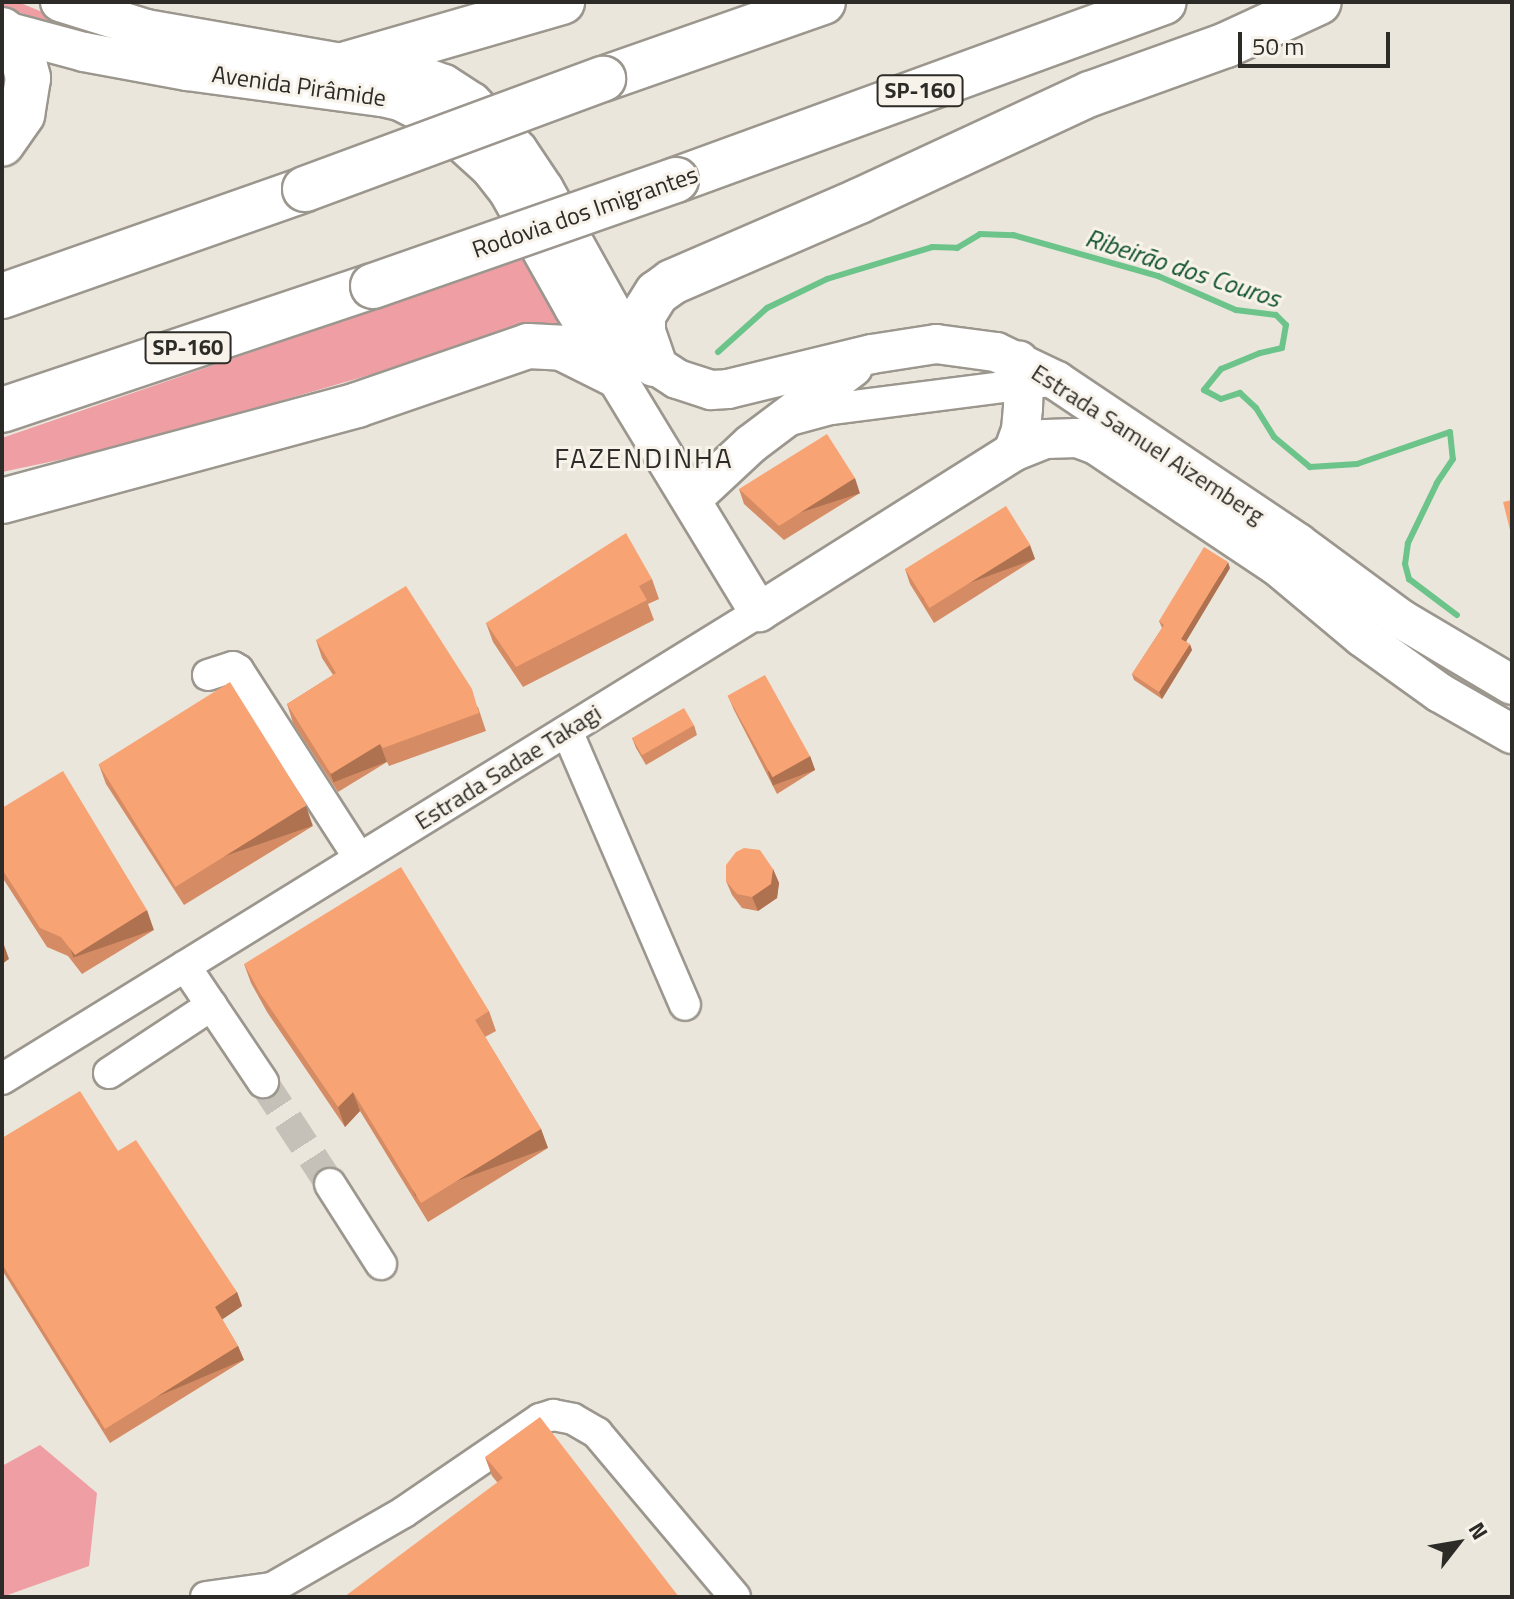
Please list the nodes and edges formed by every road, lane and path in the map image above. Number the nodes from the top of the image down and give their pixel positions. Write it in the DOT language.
graph roads {
  1 [pos="60,2"];
  2 [pos="562,2"];
  3 [pos="823,2"];
  4 [pos="1164,2"];
  5 [pos="1319,2"];
  6 [pos="2,30"];
  7 [pos="347,64"];
  8 [pos="2,144"];
  9 [pos="2,296"];
  10 [pos="872,354"];
  11 [pos="635,370"];
  12 [pos="1033,376"];
  13 [pos="742,386"];
  14 [pos="2,410"];
  15 [pos="773,427"];
  16 [pos="1013,452"];
  17 [pos="692,499"];
  18 [pos="2,501"];
  19 [pos="759,612"];
  20 [pos="208,675"];
  21 [pos="1512,685"];
  22 [pos="567,731"];
  23 [pos="1512,734"];
  24 [pos="359,858"];
  25 [pos="185,966"];
  26 [pos="212,1005"];
  27 [pos="685,1005"];
  28 [pos="109,1073"];
  29 [pos="2,1079"];
  30 [pos="263,1082"];
  31 [pos="330,1184"];
  32 [pos="381,1264"];
  33 [pos="252,1595"];
  34 [pos="206,1597"];
  35 [pos="735,1597"];
  1 -- 7 [label="main road, Avenida Pirâmide"];
  2 -- 7 [label="highway"];
  3 -- 9 [label="highway, bridge"];
  4 -- 14 [label="highway, Rodovia dos Imigrantes / SP-160, bridge"];
  5 -- 11 [label="highway"];
  6 -- 8 [label="highway"];
  6 -- 11 [label="main road, Avenida Pirâmide"];
  7 -- 11 [label="main road, Avenida Pirâmide"];
  10 -- 12 [label="main road, Estrada Samuel Aizemberg"];
  10 -- 13 [label="main road, Estrada Samuel Aizemberg"];
  10 -- 15 [label="main road"];
  11 -- 13 [label="main road, Avenida Pirâmide"];
  11 -- 17 [label="main road, Avenida Pirâmide"];
  11 -- 18 [label="highway"];
  12 -- 15 [label="street"];
  12 -- 16 [label="main road"];
  12 -- 21 [label="main road, Estrada Samuel Aizemberg"];
  15 -- 17 [label="main road"];
  16 -- 19 [label="main road, Estrada Sadae Takagi"];
  16 -- 23 [label="main road, Estrada Samuel Aizemberg"];
  17 -- 19 [label="main road, Avenida Pirâmide"];
  19 -- 22 [label="street, Estrada Sadae Takagi"];
  20 -- 24 [label="street"];
  22 -- 24 [label="street, Estrada Sadae Takagi"];
  22 -- 27 [label="street"];
  24 -- 25 [label="street, Estrada Sadae Takagi"];
  25 -- 26 [label="street"];
  25 -- 29 [label="street, Estrada Sadae Takagi"];
  26 -- 28 [label="street"];
  26 -- 30 [label="street"];
  31 -- 32 [label="street"];
  33 -- 34 [label="street"];
  33 -- 35 [label="street"];
}
